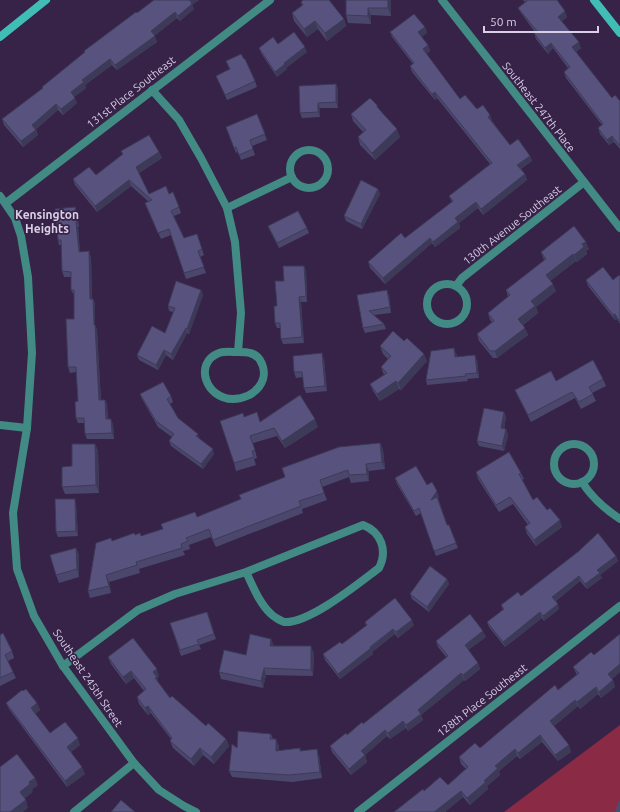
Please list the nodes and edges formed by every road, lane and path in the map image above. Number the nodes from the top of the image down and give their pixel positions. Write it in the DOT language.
graph roads {
  1 [pos="46,0"];
  2 [pos="270,0"];
  3 [pos="442,0"];
  4 [pos="594,0"];
  5 [pos="620,33"];
  6 [pos="0,37"];
  7 [pos="152,90"];
  8 [pos="292,177"];
  9 [pos="584,182"];
  10 [pos="0,196"];
  11 [pos="6,203"];
  12 [pos="227,208"];
  13 [pos="620,228"];
  14 [pos="456,286"];
  15 [pos="238,352"];
  16 [pos="0,425"];
  17 [pos="27,428"];
  18 [pos="582,482"];
  19 [pos="620,519"];
  20 [pos="246,572"];
  21 [pos="620,606"];
  22 [pos="63,666"];
  23 [pos="134,763"];
  24 [pos="74,812"];
  25 [pos="196,812"];
  26 [pos="358,812"];
  1 -- 6 [label="main road"];
  2 -- 7 [label="street, 131st Place Southeast"];
  3 -- 9 [label="street, Southeast 247th Place"];
  4 -- 5 [label="main road"];
  7 -- 11 [label="street, 131st Place Southeast"];
  7 -- 12 [label="street"];
  8 -- 8 [label="street"];
  8 -- 12 [label="street"];
  9 -- 13 [label="street, Southeast 247th Place"];
  9 -- 14 [label="street, 130th Avenue Southeast"];
  10 -- 11 [label="street, Southeast 245th Street"];
  11 -- 17 [label="street, Southeast 245th Street"];
  12 -- 15 [label="street"];
  14 -- 14 [label="street"];
  15 -- 15 [label="street"];
  16 -- 17 [label="street"];
  17 -- 22 [label="street, Southeast 245th Street"];
  18 -- 18 [label="street"];
  18 -- 19 [label="street"];
  20 -- 20 [label="street"];
  20 -- 22 [label="street"];
  21 -- 26 [label="street, 128th Place Southeast"];
  22 -- 23 [label="street, Southeast 245th Street"];
  23 -- 24 [label="street"];
  23 -- 25 [label="street, Southeast 245th Street"];
}
